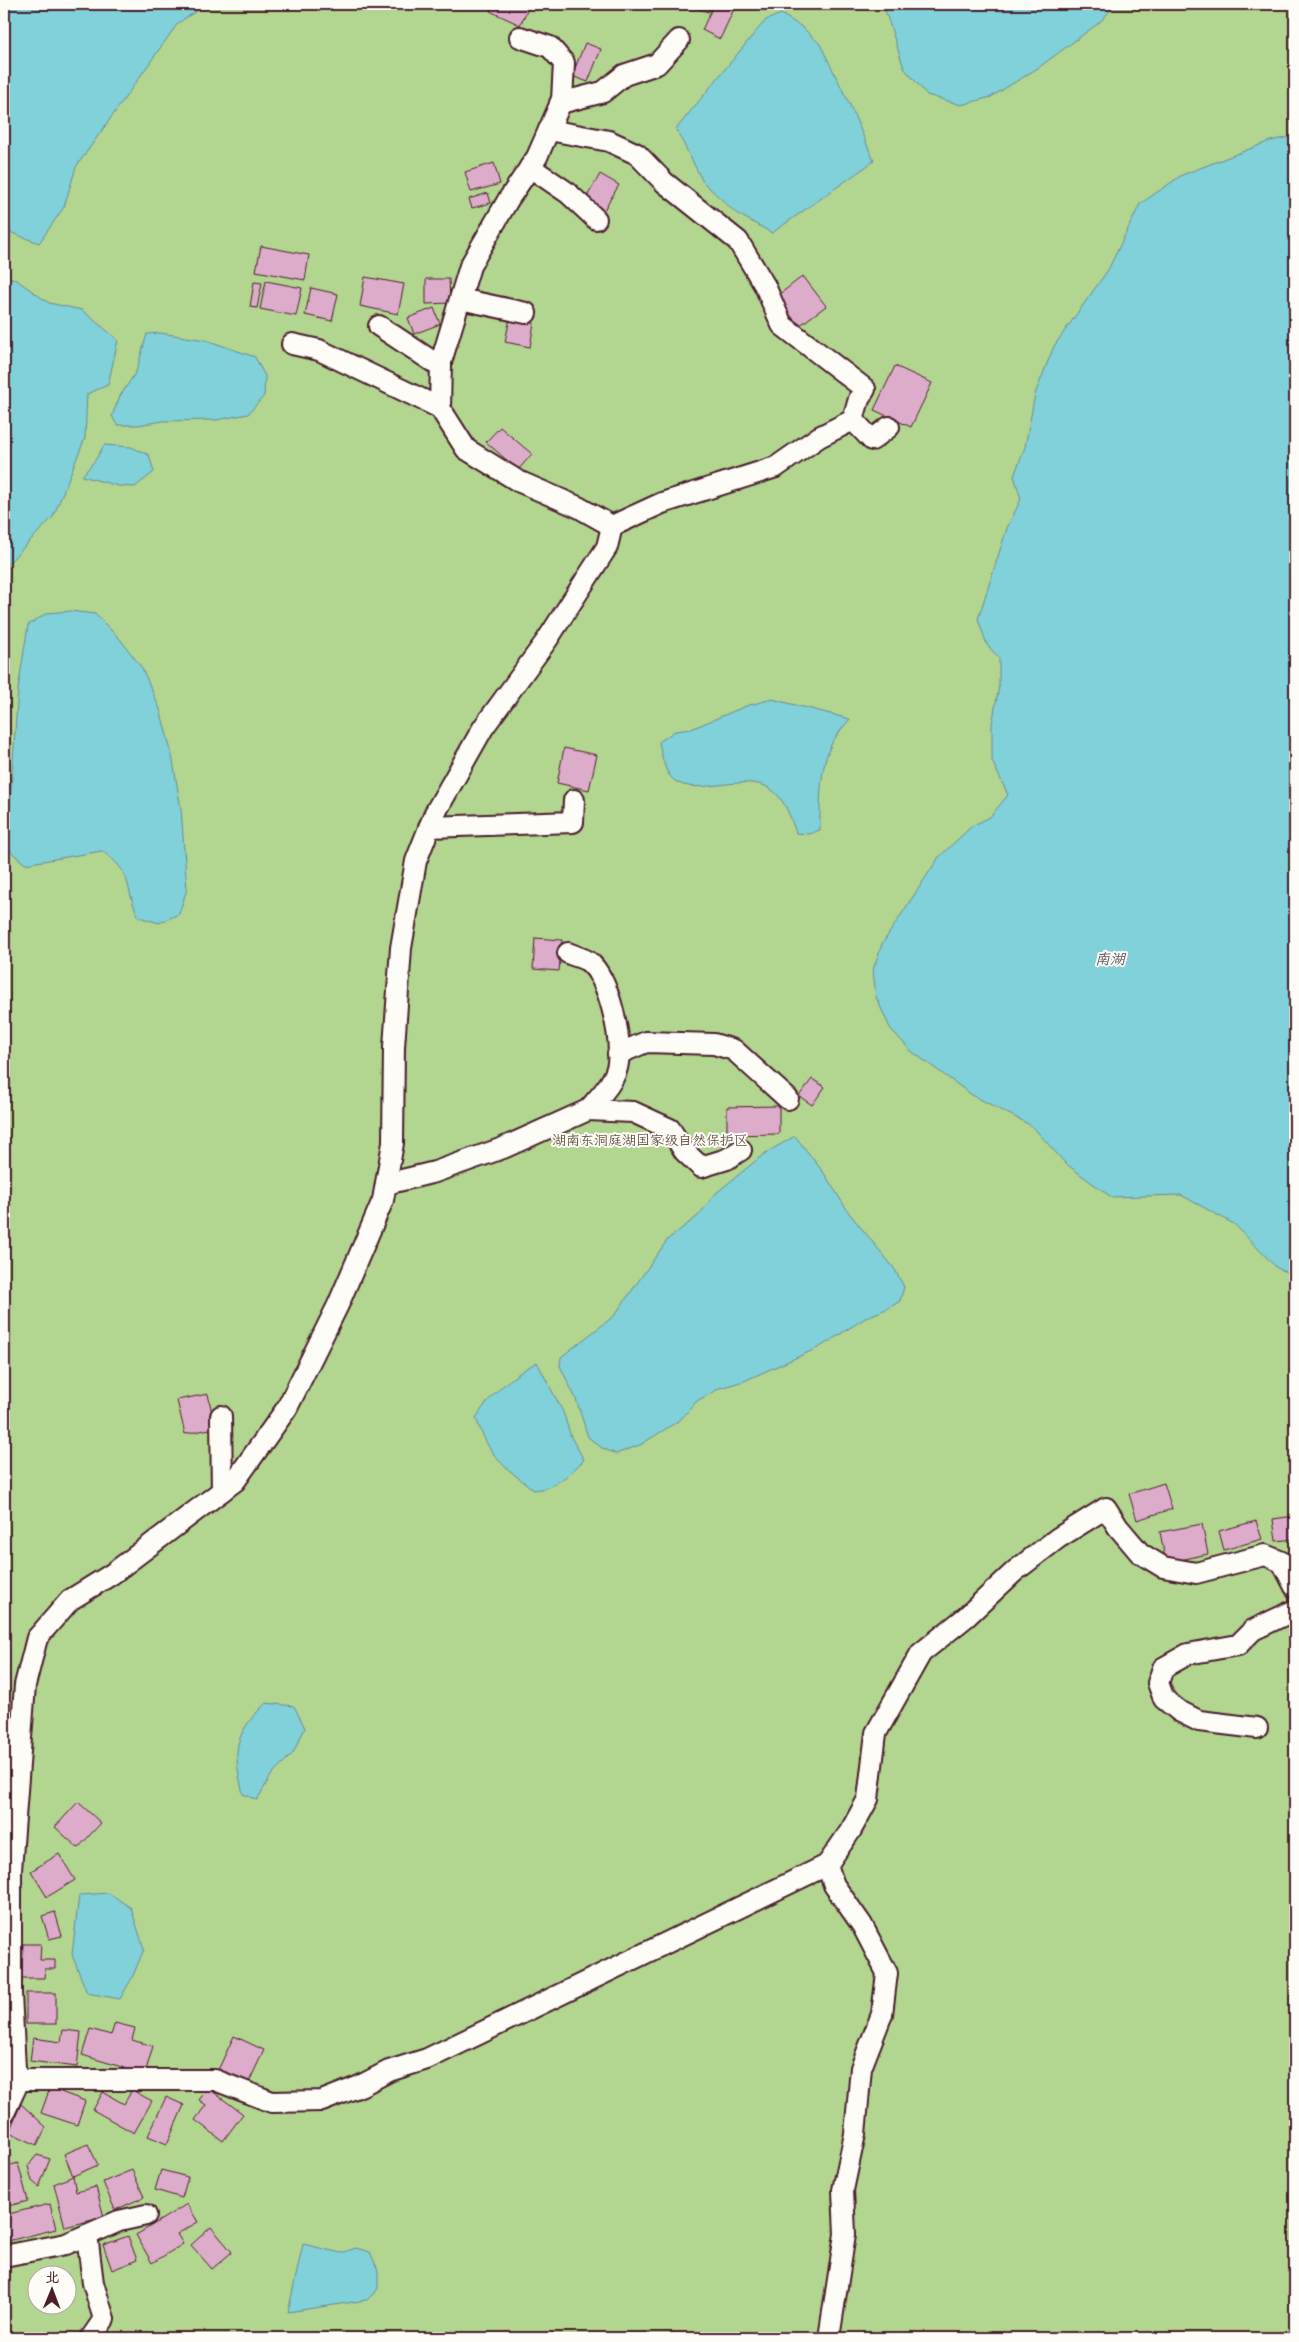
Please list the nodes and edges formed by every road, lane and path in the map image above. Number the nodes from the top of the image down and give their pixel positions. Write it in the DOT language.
graph roads {
  1 [pos="520,37"];
  2 [pos="679,40"];
  3 [pos="560,103"];
  4 [pos="549,130"];
  5 [pos="530,168"];
  6 [pos="596,219"];
  7 [pos="460,299"];
  8 [pos="526,313"];
  9 [pos="379,326"];
  10 [pos="292,344"];
  11 [pos="441,367"];
  12 [pos="440,408"];
  13 [pos="853,420"];
  14 [pos="890,427"];
  15 [pos="612,526"];
  16 [pos="574,800"];
  17 [pos="429,827"];
  18 [pos="568,953"];
  19 [pos="618,1054"];
  20 [pos="788,1099"];
  21 [pos="588,1110"];
  22 [pos="741,1150"];
  23 [pos="386,1184"];
  24 [pos="221,1416"];
  25 [pos="222,1491"];
  26 [pos="1295,1587"];
  27 [pos="1295,1610"];
  28 [pos="1257,1728"];
  29 [pos="827,1865"];
  30 [pos="10,2078"];
  31 [pos="4,2113"];
  32 [pos="146,2215"];
  33 [pos="87,2235"];
  34 [pos="4,2256"];
  35 [pos="91,2338"];
  36 [pos="829,2338"];
  1 -- 3 [label="street"];
  2 -- 3 [label="street"];
  3 -- 4 [label="street"];
  4 -- 5 [label="street"];
  4 -- 13 [label="street"];
  5 -- 6 [label="street"];
  5 -- 7 [label="street"];
  7 -- 8 [label="street"];
  7 -- 11 [label="street"];
  9 -- 11 [label="street"];
  10 -- 12 [label="street"];
  11 -- 12 [label="street"];
  12 -- 15 [label="street"];
  13 -- 14 [label="street"];
  13 -- 15 [label="street"];
  15 -- 17 [label="street"];
  16 -- 17 [label="street"];
  17 -- 23 [label="street"];
  18 -- 19 [label="street"];
  19 -- 20 [label="street"];
  19 -- 21 [label="street"];
  21 -- 22 [label="street"];
  21 -- 23 [label="street"];
  23 -- 25 [label="street"];
  24 -- 25 [label="street"];
  25 -- 30 [label="street"];
  26 -- 29 [label="street"];
  27 -- 28 [label="street"];
  29 -- 30 [label="street"];
  29 -- 36 [label="street"];
  30 -- 31 [label="street"];
  32 -- 33 [label="street"];
  33 -- 34 [label="street"];
  33 -- 35 [label="street"];
}
